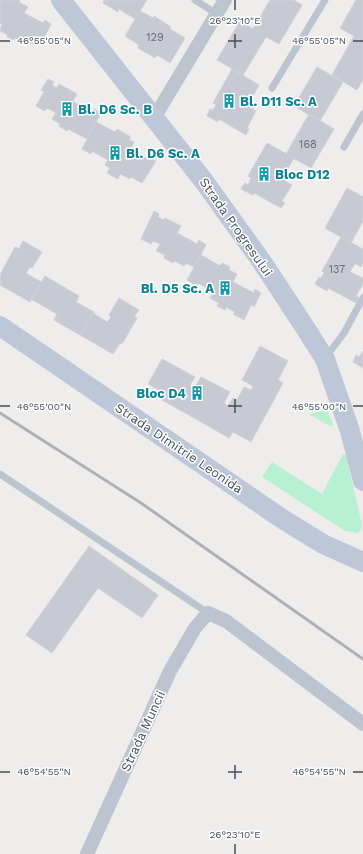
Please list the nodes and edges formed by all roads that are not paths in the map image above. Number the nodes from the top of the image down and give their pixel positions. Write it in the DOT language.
graph roads {
  1 [pos="61,0"];
  2 [pos="195,0"];
  3 [pos="225,0"];
  4 [pos="325,0"];
  5 [pos="217,14"];
  6 [pos="272,88"];
  7 [pos="363,114"];
  8 [pos="154,118"];
  9 [pos="344,146"];
  10 [pos="363,298"];
  11 [pos="0,326"];
  12 [pos="324,359"];
  13 [pos="0,474"];
  14 [pos="363,481"];
  15 [pos="363,562"];
  16 [pos="208,613"];
  17 [pos="363,724"];
  18 [pos="87,854"];
  1 -- 8 [label="street, Strada Progresului"];
  2 -- 5 [label="lane"];
  3 -- 5 [label="street"];
  4 -- 6 [label="lane"];
  5 -- 8 [label="street"];
  7 -- 9 [label="lane"];
  8 -- 12 [label="street, Strada Progresului"];
  10 -- 12 [label="lane"];
  11 -- 15 [label="street, Strada Dimitrie Leonida"];
  12 -- 14 [label="street, Strada Progresului"];
  13 -- 16 [label="lane"];
  16 -- 17 [label="street"];
  16 -- 18 [label="street, Strada Muncii"];
}
